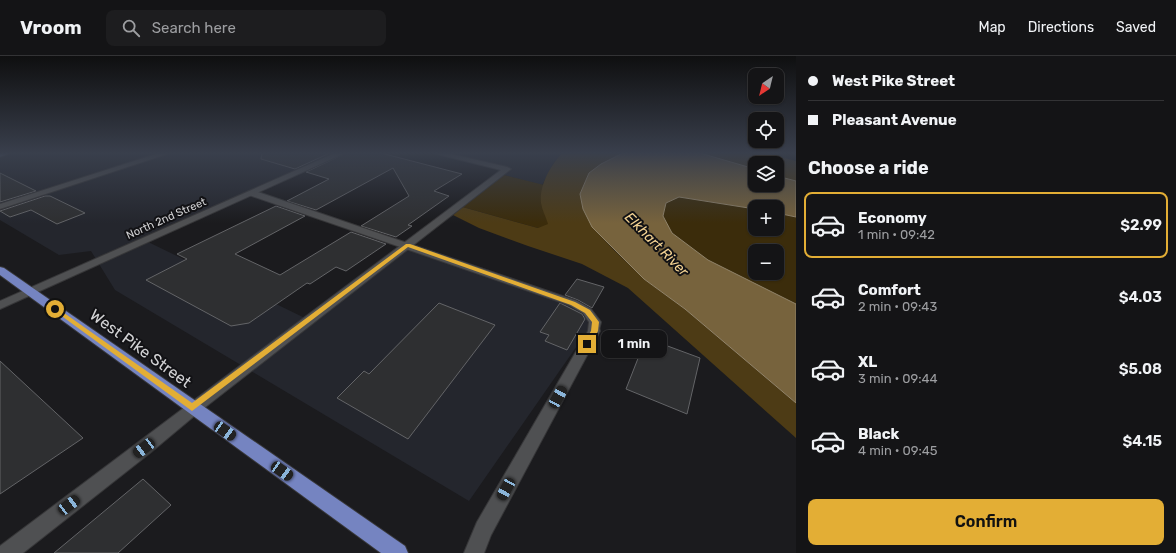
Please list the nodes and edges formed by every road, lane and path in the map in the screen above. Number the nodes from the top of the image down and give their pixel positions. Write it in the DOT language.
graph roads {
  1 [pos="96,176"];
  2 [pos="290,176"];
  3 [pos="498,176"];
  4 [pos="252,193"];
  5 [pos="0,207"];
  6 [pos="408,245"];
  7 [pos="0,270"];
  8 [pos="30,291"];
  9 [pos="0,305"];
  10 [pos="594,331"];
  11 [pos="192,408"];
  12 [pos="7,553"];
  13 [pos="398,553"];
  14 [pos="474,553"];
  1 -- 5 [label="lane"];
  2 -- 4 [label="street, North 2nd Street"];
  3 -- 6 [label="street"];
  4 -- 6 [label="lane"];
  4 -- 8 [label="street, North 2nd Street"];
  6 -- 10 [label="lane"];
  6 -- 11 [label="street"];
  7 -- 8 [label="highway, West Pike Street"];
  8 -- 9 [label="street, North 2nd Street"];
  8 -- 11 [label="highway, West Pike Street"];
  10 -- 14 [label="street"];
  11 -- 12 [label="street"];
  11 -- 13 [label="highway, West Pike Street"];
}
